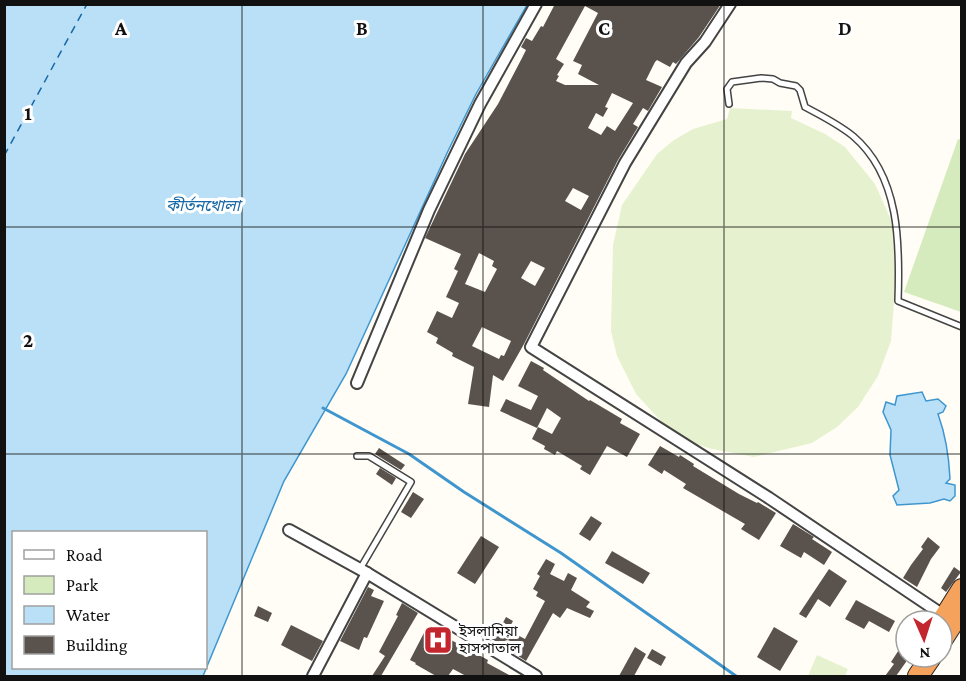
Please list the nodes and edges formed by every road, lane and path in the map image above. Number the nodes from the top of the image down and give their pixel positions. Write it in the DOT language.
graph roads {
  1 [pos="536,4"];
  2 [pos="730,4"];
  3 [pos="729,104"];
  4 [pos="962,327"];
  5 [pos="357,383"];
  6 [pos="357,456"];
  7 [pos="289,530"];
  8 [pos="364,571"];
  9 [pos="962,590"];
  10 [pos="939,609"];
  11 [pos="954,610"];
  12 [pos="313,676"];
  13 [pos="536,676"];
  1 -- 5 [label="street"];
  2 -- 10 [label="street"];
  3 -- 4 [label="lane"];
  6 -- 8 [label="lane"];
  7 -- 8 [label="street"];
  8 -- 12 [label="street"];
  8 -- 13 [label="street"];
  9 -- 11 [label="highway"];
}
